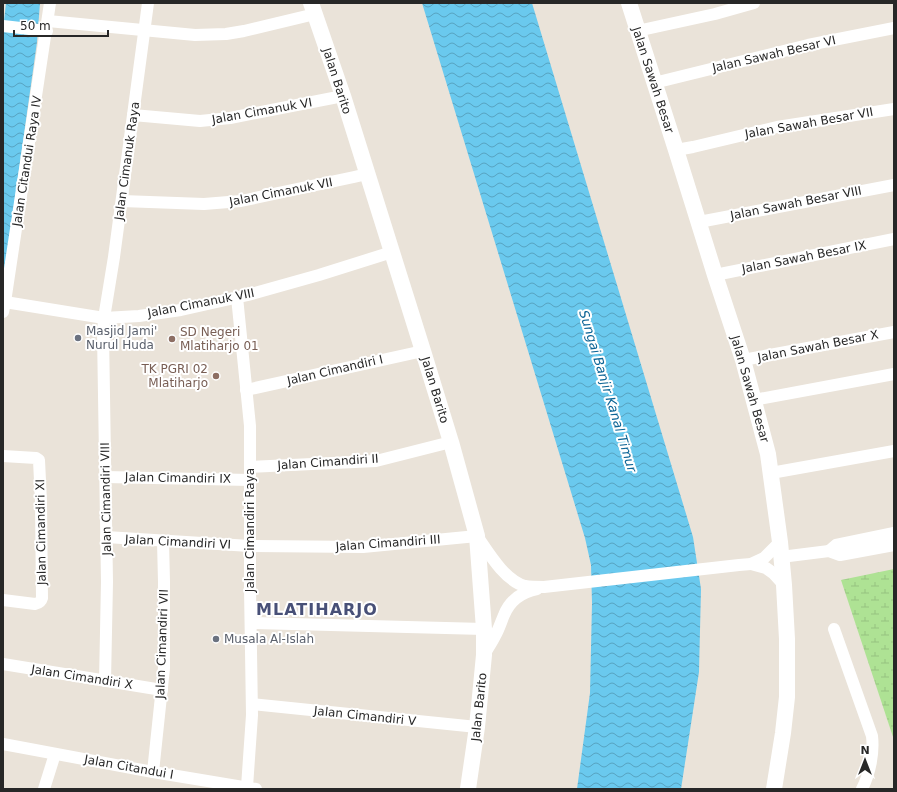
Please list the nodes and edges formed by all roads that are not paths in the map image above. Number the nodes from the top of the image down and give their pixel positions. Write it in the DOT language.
graph roads {
  1 [pos="50,3"];
  2 [pos="148,3"];
  3 [pos="629,3"];
  4 [pos="754,3"];
  5 [pos="313,9"];
  6 [pos="3,26"];
  7 [pos="45,28"];
  8 [pos="894,28"];
  9 [pos="144,30"];
  10 [pos="637,31"];
  11 [pos="654,83"];
  12 [pos="343,96"];
  13 [pos="894,109"];
  14 [pos="133,115"];
  15 [pos="676,150"];
  16 [pos="367,174"];
  17 [pos="894,185"];
  18 [pos="122,201"];
  19 [pos="699,222"];
  20 [pos="894,239"];
  21 [pos="392,252"];
  22 [pos="714,275"];
  23 [pos="237,297"];
  24 [pos="4,307"];
  25 [pos="104,318"];
  26 [pos="894,332"];
  27 [pos="423,351"];
  28 [pos="743,360"];
  29 [pos="894,374"];
  30 [pos="246,390"];
  31 [pos="754,400"];
  32 [pos="451,442"];
  33 [pos="894,451"];
  34 [pos="3,456"];
  35 [pos="250,467"];
  36 [pos="771,473"];
  37 [pos="105,477"];
  38 [pos="250,480"];
  39 [pos="894,533"];
  40 [pos="477,536"];
  41 [pos="106,537"];
  42 [pos="163,541"];
  43 [pos="894,545"];
  44 [pos="250,546"];
  45 [pos="781,549"];
  46 [pos="828,552"];
  47 [pos="745,564"];
  48 [pos="784,585"];
  49 [pos="544,587"];
  50 [pos="3,600"];
  51 [pos="250,624"];
  52 [pos="484,629"];
  53 [pos="834,629"];
  54 [pos="484,655"];
  55 [pos="3,664"];
  56 [pos="105,681"];
  57 [pos="162,690"];
  58 [pos="252,704"];
  59 [pos="477,727"];
  60 [pos="3,744"];
  61 [pos="55,754"];
  62 [pos="154,772"];
  63 [pos="251,788"];
  64 [pos="44,789"];
  65 [pos="468,789"];
  66 [pos="774,789"];
  67 [pos="862,789"];
  1 -- 7 [label="street, Jalan Citandui Raya IV"];
  2 -- 9 [label="street, Jalan Cimanuk Raya"];
  3 -- 10 [label="street, Jalan Sawah Besar"];
  4 -- 10 [label="street"];
  5 -- 9 [label="street"];
  5 -- 12 [label="street, Jalan Barito"];
  6 -- 7 [label="street"];
  7 -- 9 [label="street"];
  7 -- 24 [label="street, Jalan Citandui Raya IV"];
  8 -- 11 [label="street, Jalan Sawah Besar VI"];
  9 -- 14 [label="street, Jalan Cimanuk Raya"];
  10 -- 11 [label="street, Jalan Sawah Besar"];
  11 -- 15 [label="street, Jalan Sawah Besar"];
  12 -- 14 [label="street, Jalan Cimanuk VI"];
  12 -- 16 [label="street, Jalan Barito"];
  13 -- 15 [label="street, Jalan Sawah Besar VII"];
  14 -- 18 [label="street, Jalan Cimanuk Raya"];
  15 -- 19 [label="street, Jalan Sawah Besar"];
  16 -- 18 [label="street, Jalan Cimanuk VII"];
  16 -- 21 [label="street, Jalan Barito"];
  17 -- 19 [label="street, Jalan Sawah Besar VIII"];
  18 -- 25 [label="street, Jalan Cimanuk Raya"];
  19 -- 22 [label="street, Jalan Sawah Besar"];
  20 -- 22 [label="street, Jalan Sawah Besar IX"];
  21 -- 23 [label="street, Jalan Cimanuk VIII"];
  21 -- 27 [label="street, Jalan Barito"];
  22 -- 28 [label="street, Jalan Sawah Besar"];
  23 -- 25 [label="street, Jalan Cimanuk VIII"];
  23 -- 30 [label="street, Jalan Cimandiri Raya"];
  24 -- 25 [label="street, Jalan Cimanuk VIII"];
  25 -- 37 [label="street, Jalan Cimandiri VIII"];
  26 -- 28 [label="street, Jalan Sawah Besar X"];
  27 -- 30 [label="street, Jalan Cimandiri I"];
  27 -- 32 [label="street, Jalan Barito"];
  28 -- 31 [label="street, Jalan Sawah Besar"];
  29 -- 31 [label="street"];
  30 -- 35 [label="street, Jalan Cimandiri Raya"];
  31 -- 36 [label="street, Jalan Sawah Besar"];
  32 -- 35 [label="street, Jalan Cimandiri II"];
  32 -- 40 [label="street, Jalan Barito"];
  33 -- 36 [label="street"];
  34 -- 50 [label="street, Jalan Cimandiri XI"];
  35 -- 38 [label="street, Jalan Cimandiri Raya"];
  36 -- 45 [label="street, Jalan Sawah Besar"];
  37 -- 38 [label="street, Jalan Cimandiri IX"];
  37 -- 41 [label="street, Jalan Cimandiri VIII"];
  38 -- 44 [label="street, Jalan Cimandiri Raya"];
  39 -- 46 [label="street"];
  40 -- 44 [label="street, Jalan Cimandiri III"];
  40 -- 49 [label="street"];
  40 -- 52 [label="street, Jalan Barito"];
  41 -- 42 [label="street, Jalan Cimandiri VI"];
  41 -- 56 [label="street, Jalan Cimandiri VIII"];
  42 -- 44 [label="street, Jalan Cimandiri VI"];
  42 -- 57 [label="street, Jalan Cimandiri VII"];
  43 -- 46 [label="street"];
  44 -- 51 [label="street, Jalan Cimandiri Raya"];
  45 -- 46 [label="street"];
  45 -- 47 [label="street"];
  45 -- 48 [label="street, Jalan Sawah Besar"];
  47 -- 48 [label="street"];
  47 -- 49 [label="street"];
  48 -- 66 [label="street, Jalan Sawah Besar"];
  49 -- 54 [label="street"];
  51 -- 52 [label="street"];
  51 -- 58 [label="street, Jalan Cimandiri Raya"];
  52 -- 54 [label="street, Jalan Barito"];
  53 -- 67 [label="street"];
  54 -- 59 [label="street, Jalan Barito"];
  55 -- 56 [label="street, Jalan Cimandiri X"];
  56 -- 57 [label="street, Jalan Cimandiri X"];
  57 -- 62 [label="street, Jalan Cimandiri VII"];
  58 -- 59 [label="street, Jalan Cimandiri V"];
  58 -- 63 [label="street, Jalan Cimandiri Raya"];
  59 -- 65 [label="street, Jalan Barito"];
  60 -- 61 [label="street, Jalan Citandui I"];
  61 -- 62 [label="street, Jalan Citandui I"];
  61 -- 64 [label="street"];
  62 -- 63 [label="street, Jalan Citandui I"];
}
